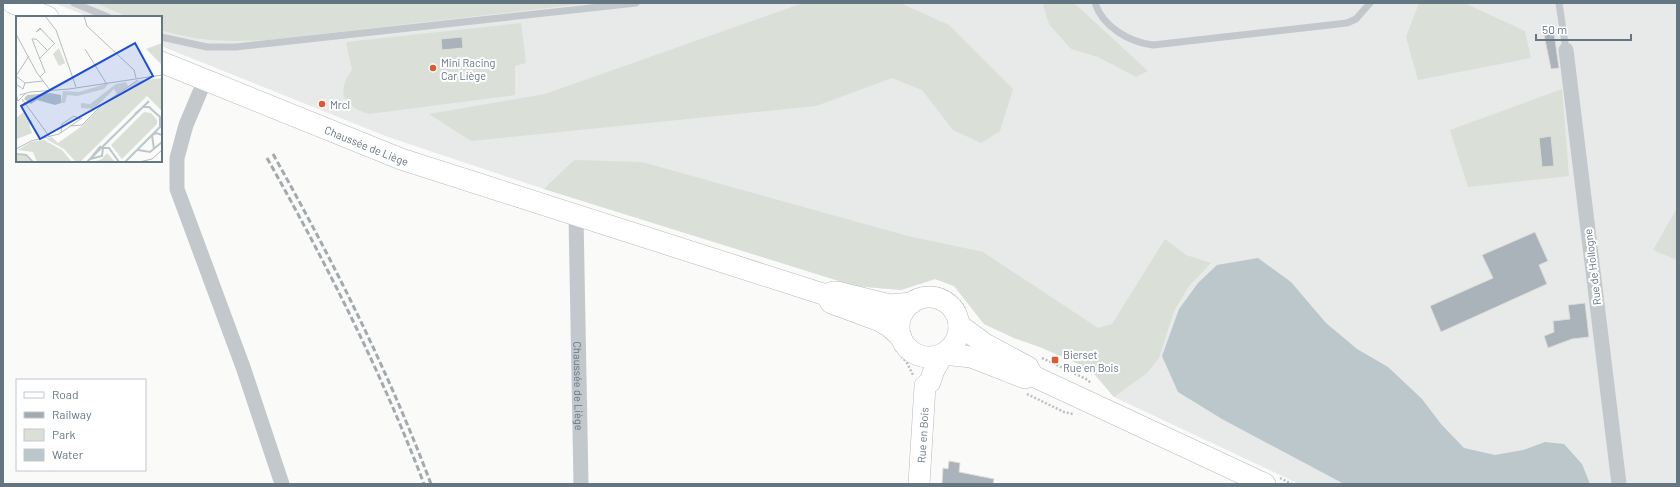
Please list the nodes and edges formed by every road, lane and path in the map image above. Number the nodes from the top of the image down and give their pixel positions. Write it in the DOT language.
graph roads {
  1 [pos="13,3"];
  2 [pos="74,3"];
  3 [pos="636,3"];
  4 [pos="1095,3"];
  5 [pos="1370,3"];
  6 [pos="1559,3"];
  7 [pos="46,16"];
  8 [pos="106,16"];
  9 [pos="162,37"];
  10 [pos="1566,50"];
  11 [pos="162,62"];
  12 [pos="205,80"];
  13 [pos="576,216"];
  14 [pos="826,295"];
  15 [pos="912,302"];
  16 [pos="959,325"];
  17 [pos="902,345"];
  18 [pos="943,354"];
  19 [pos="1028,384"];
  20 [pos="925,388"];
  21 [pos="1076,414"];
  22 [pos="1255,481"];
  23 [pos="282,484"];
  24 [pos="582,484"];
  25 [pos="919,484"];
  26 [pos="1619,484"];
  1 -- 7 [label="main road"];
  2 -- 8 [label="lane"];
  3 -- 9 [label="lane"];
  4 -- 5 [label="lane"];
  6 -- 10 [label="lane"];
  10 -- 26 [label="street, Rue de Hollogne"];
  11 -- 12 [label="main road, Chaussée de Liège"];
  12 -- 13 [label="main road, Chaussée de Liège"];
  12 -- 23 [label="street"];
  13 -- 14 [label="main road, Chaussée de Liège"];
  13 -- 24 [label="street, Chaussée de Liège"];
  14 -- 15 [label="main road, Chaussée de Liège"];
  14 -- 17 [label="main road, Chaussée de Liège"];
  15 -- 16 [label="main road"];
  15 -- 17 [label="main road"];
  16 -- 18 [label="main road"];
  16 -- 19 [label="main road"];
  17 -- 18 [label="main road"];
  17 -- 20 [label="main road, Rue en Bois"];
  17 -- 20 [label="path"];
  18 -- 19 [label="main road"];
  18 -- 20 [label="main road, Rue en Bois"];
  19 -- 21 [label="path"];
  19 -- 22 [label="main road"];
  20 -- 25 [label="main road, Rue en Bois"];
}
